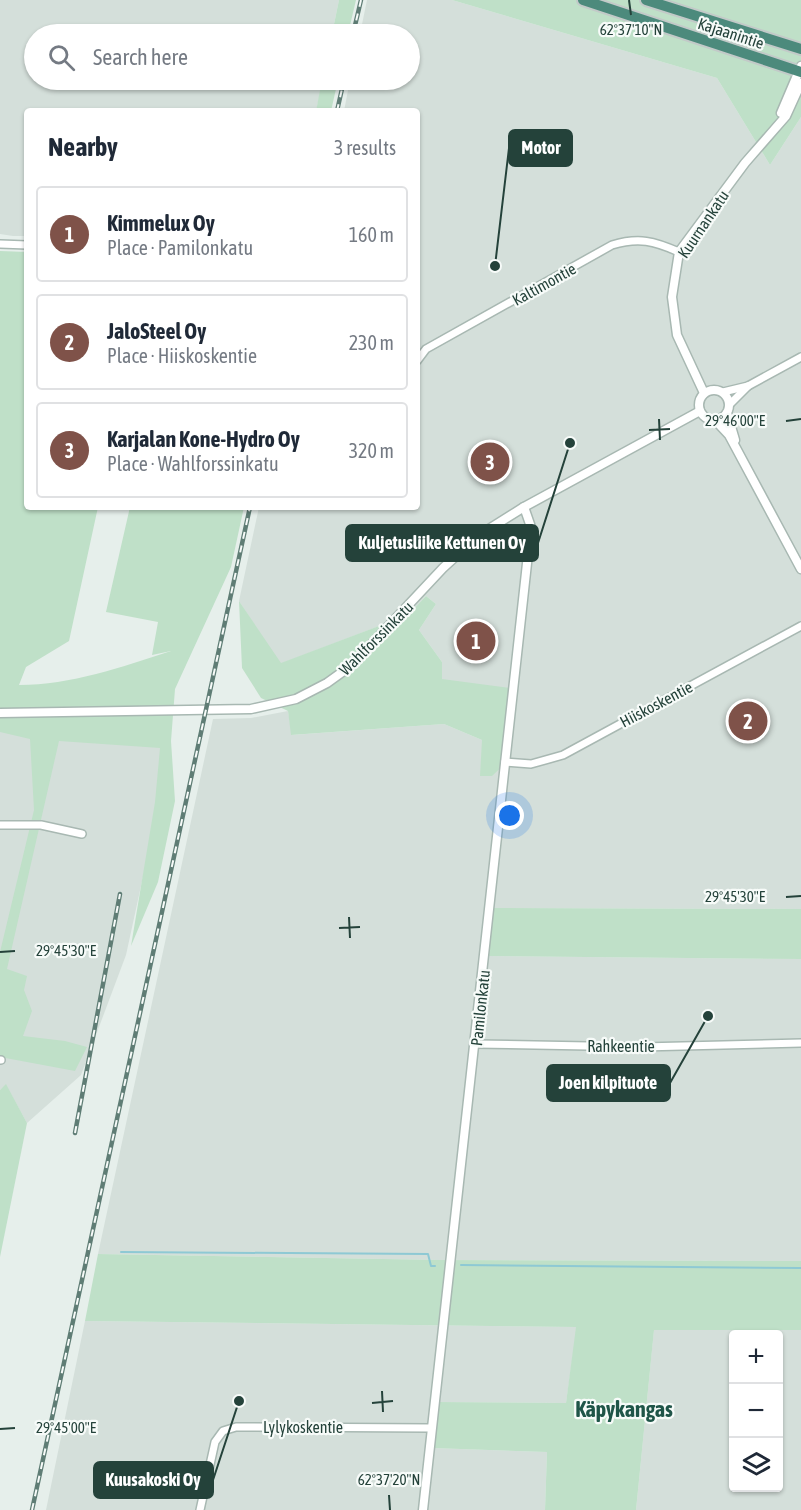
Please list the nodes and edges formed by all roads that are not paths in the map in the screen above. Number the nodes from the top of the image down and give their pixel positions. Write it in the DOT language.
graph roads {
  1 [pos="583,0"];
  2 [pos="646,0"];
  3 [pos="801,49"];
  4 [pos="800,69"];
  5 [pos="801,83"];
  6 [pos="801,96"];
  7 [pos="786,116"];
  8 [pos="770,135"];
  9 [pos="0,244"];
  10 [pos="24,244"];
  11 [pos="679,252"];
  12 [pos="801,357"];
  13 [pos="420,358"];
  14 [pos="748,386"];
  15 [pos="723,392"];
  16 [pos="704,393"];
  17 [pos="728,408"];
  18 [pos="700,411"];
  19 [pos="715,420"];
  20 [pos="738,452"];
  21 [pos="524,507"];
  22 [pos="801,569"];
  23 [pos="801,626"];
  24 [pos="0,713"];
  25 [pos="506,762"];
  26 [pos="0,825"];
  27 [pos="82,834"];
  28 [pos="801,1043"];
  29 [pos="476,1044"];
  30 [pos="431,1428"];
  31 [pos="200,1510"];
  32 [pos="423,1510"];
  1 -- 4 [label="highway, Kajaanintie"];
  2 -- 3 [label="highway, Kajaanintie"];
  4 -- 8 [label="street, Kuurnankatu"];
  5 -- 7 [label="street, Kuurnankatu"];
  6 -- 7 [label="street"];
  7 -- 8 [label="street, Kuurnankatu"];
  8 -- 11 [label="street, Kuurnankatu"];
  9 -- 10 [label="street"];
  11 -- 13 [label="street, Kaltimontie"];
  11 -- 16 [label="street, Kuurnankatu"];
  12 -- 14 [label="street"];
  14 -- 15 [label="street"];
  14 -- 17 [label="street"];
  15 -- 16 [label="street"];
  15 -- 17 [label="street"];
  16 -- 18 [label="street"];
  17 -- 19 [label="street"];
  17 -- 20 [label="street"];
  18 -- 19 [label="street"];
  18 -- 21 [label="street, Wahlforssinkatu"];
  19 -- 20 [label="street"];
  20 -- 22 [label="street"];
  21 -- 24 [label="street, Wahlforssinkatu"];
  21 -- 25 [label="street, Pamilonkatu"];
  23 -- 25 [label="street, Hiiskoskentie"];
  25 -- 29 [label="street, Pamilonkatu"];
  26 -- 27 [label="street"];
  28 -- 29 [label="street, Rahkeentie"];
  29 -- 30 [label="street, Pamilonkatu"];
  30 -- 31 [label="street, Lylykoskentie"];
  30 -- 32 [label="street, Pamilonkatu"];
}
